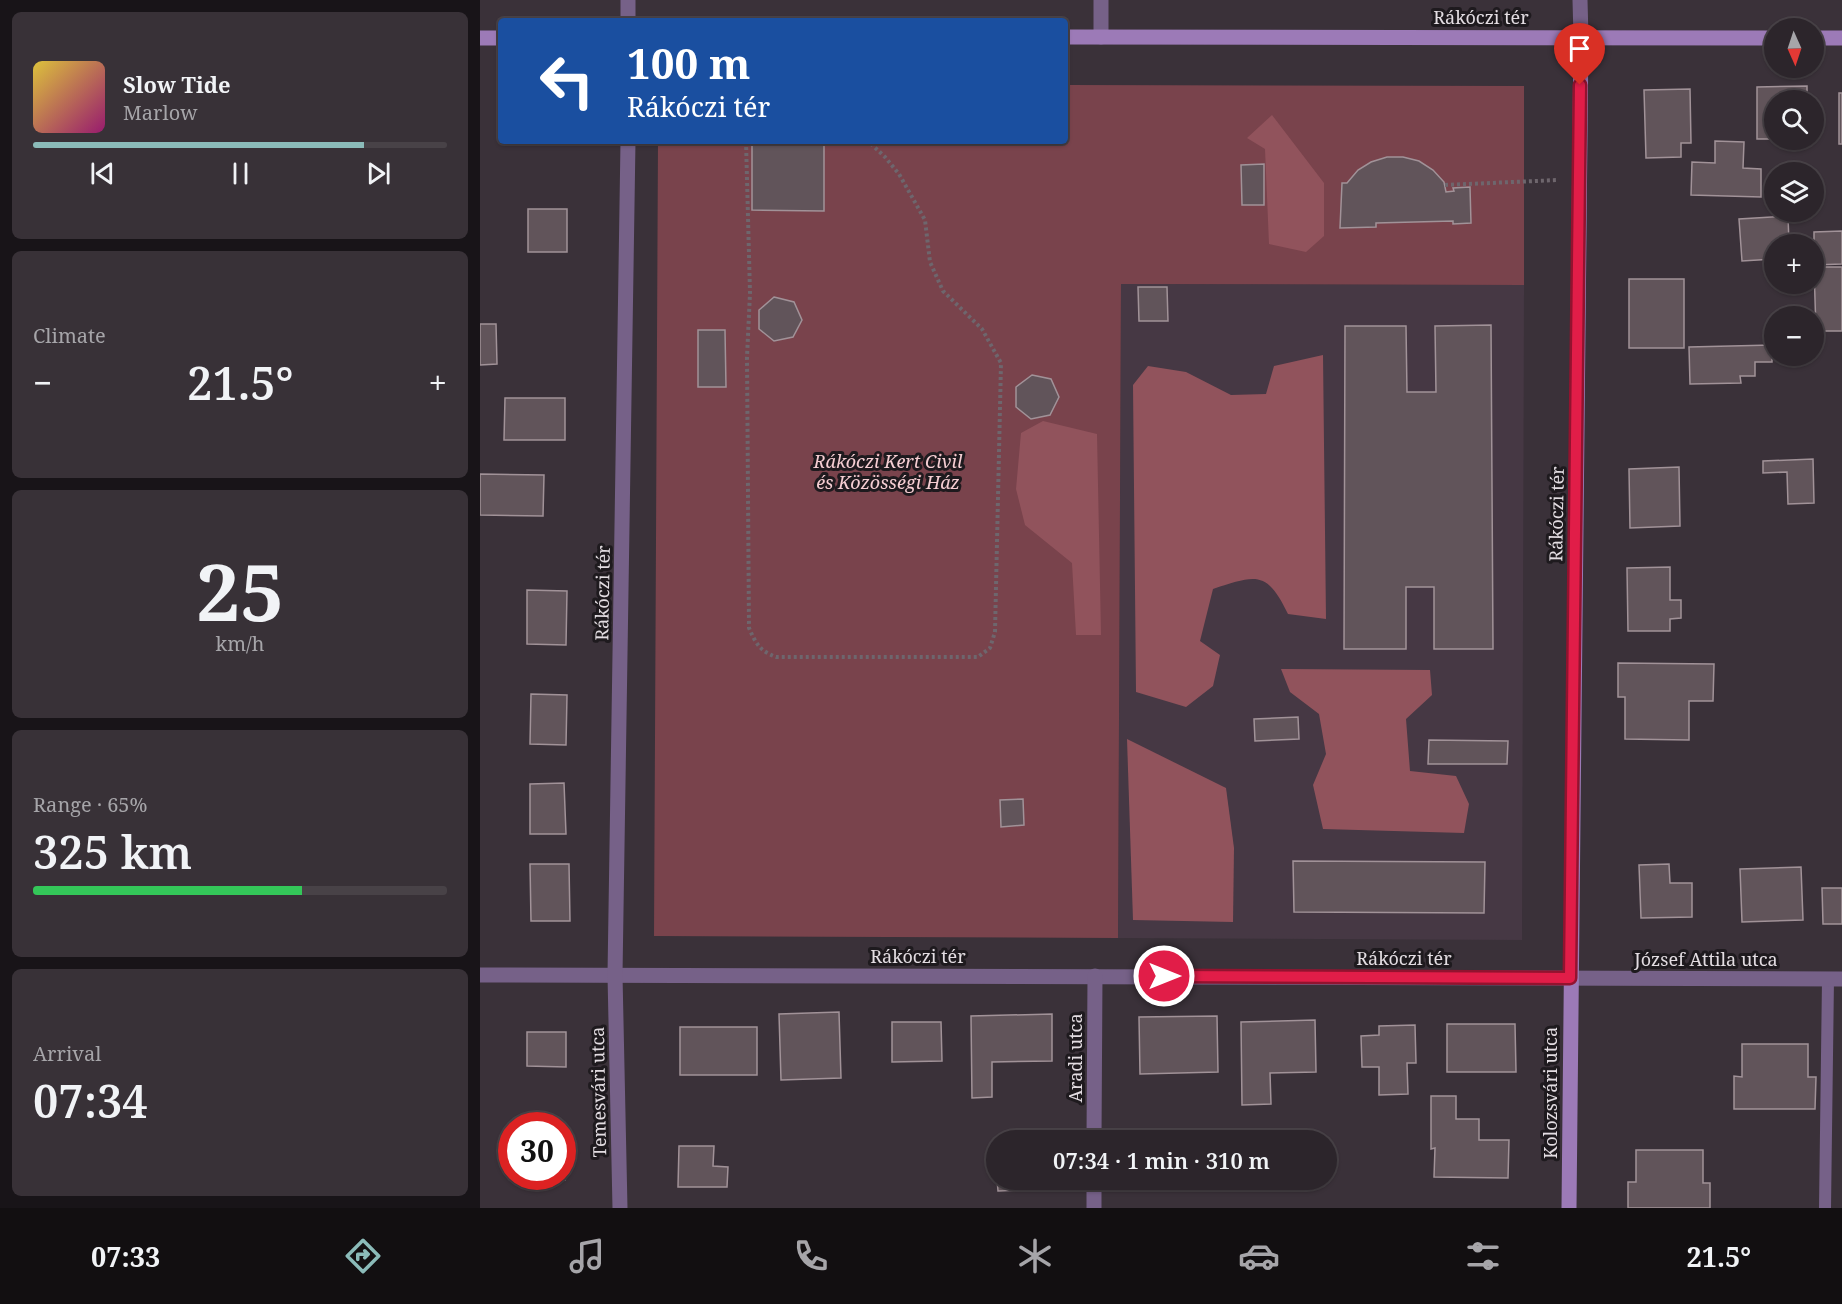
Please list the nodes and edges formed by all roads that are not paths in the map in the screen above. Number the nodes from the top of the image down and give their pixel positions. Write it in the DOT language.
graph roads {
  1 [pos="628,0"];
  2 [pos="1101,0"];
  3 [pos="1580,0"];
  4 [pos="628,18"];
  5 [pos="1068,37"];
  6 [pos="1101,37"];
  7 [pos="1581,37"];
  8 [pos="480,38"];
  9 [pos="498,38"];
  10 [pos="1764,38"];
  11 [pos="1824,38"];
  12 [pos="1842,38"];
  13 [pos="628,144"];
  14 [pos="480,975"];
  15 [pos="615,975"];
  16 [pos="1095,976"];
  17 [pos="1570,978"];
  18 [pos="1835,979"];
  19 [pos="1094,1130"];
  20 [pos="1094,1190"];
  21 [pos="620,1208"];
  22 [pos="1094,1208"];
  23 [pos="1569,1208"];
  24 [pos="1825,1208"];
  1 -- 4 [label="street"];
  2 -- 6 [label="street"];
  3 -- 7 [label="street"];
  5 -- 6 [label="street, Rákóczi tér"];
  6 -- 7 [label="street, Rákóczi tér"];
  7 -- 10 [label="street"];
  7 -- 17 [label="street, Rákóczi tér"];
  8 -- 9 [label="street"];
  11 -- 12 [label="street"];
  13 -- 15 [label="street, Rákóczi tér"];
  14 -- 15 [label="street"];
  15 -- 16 [label="street, Rákóczi tér"];
  15 -- 21 [label="street, Temesvári utca"];
  16 -- 17 [label="street, Rákóczi tér"];
  16 -- 19 [label="street, Aradi utca"];
  17 -- 18 [label="street, József Attila utca"];
  17 -- 23 [label="street, Kolozsvári utca"];
  18 -- 24 [label="lane"];
  20 -- 22 [label="street"];
}
